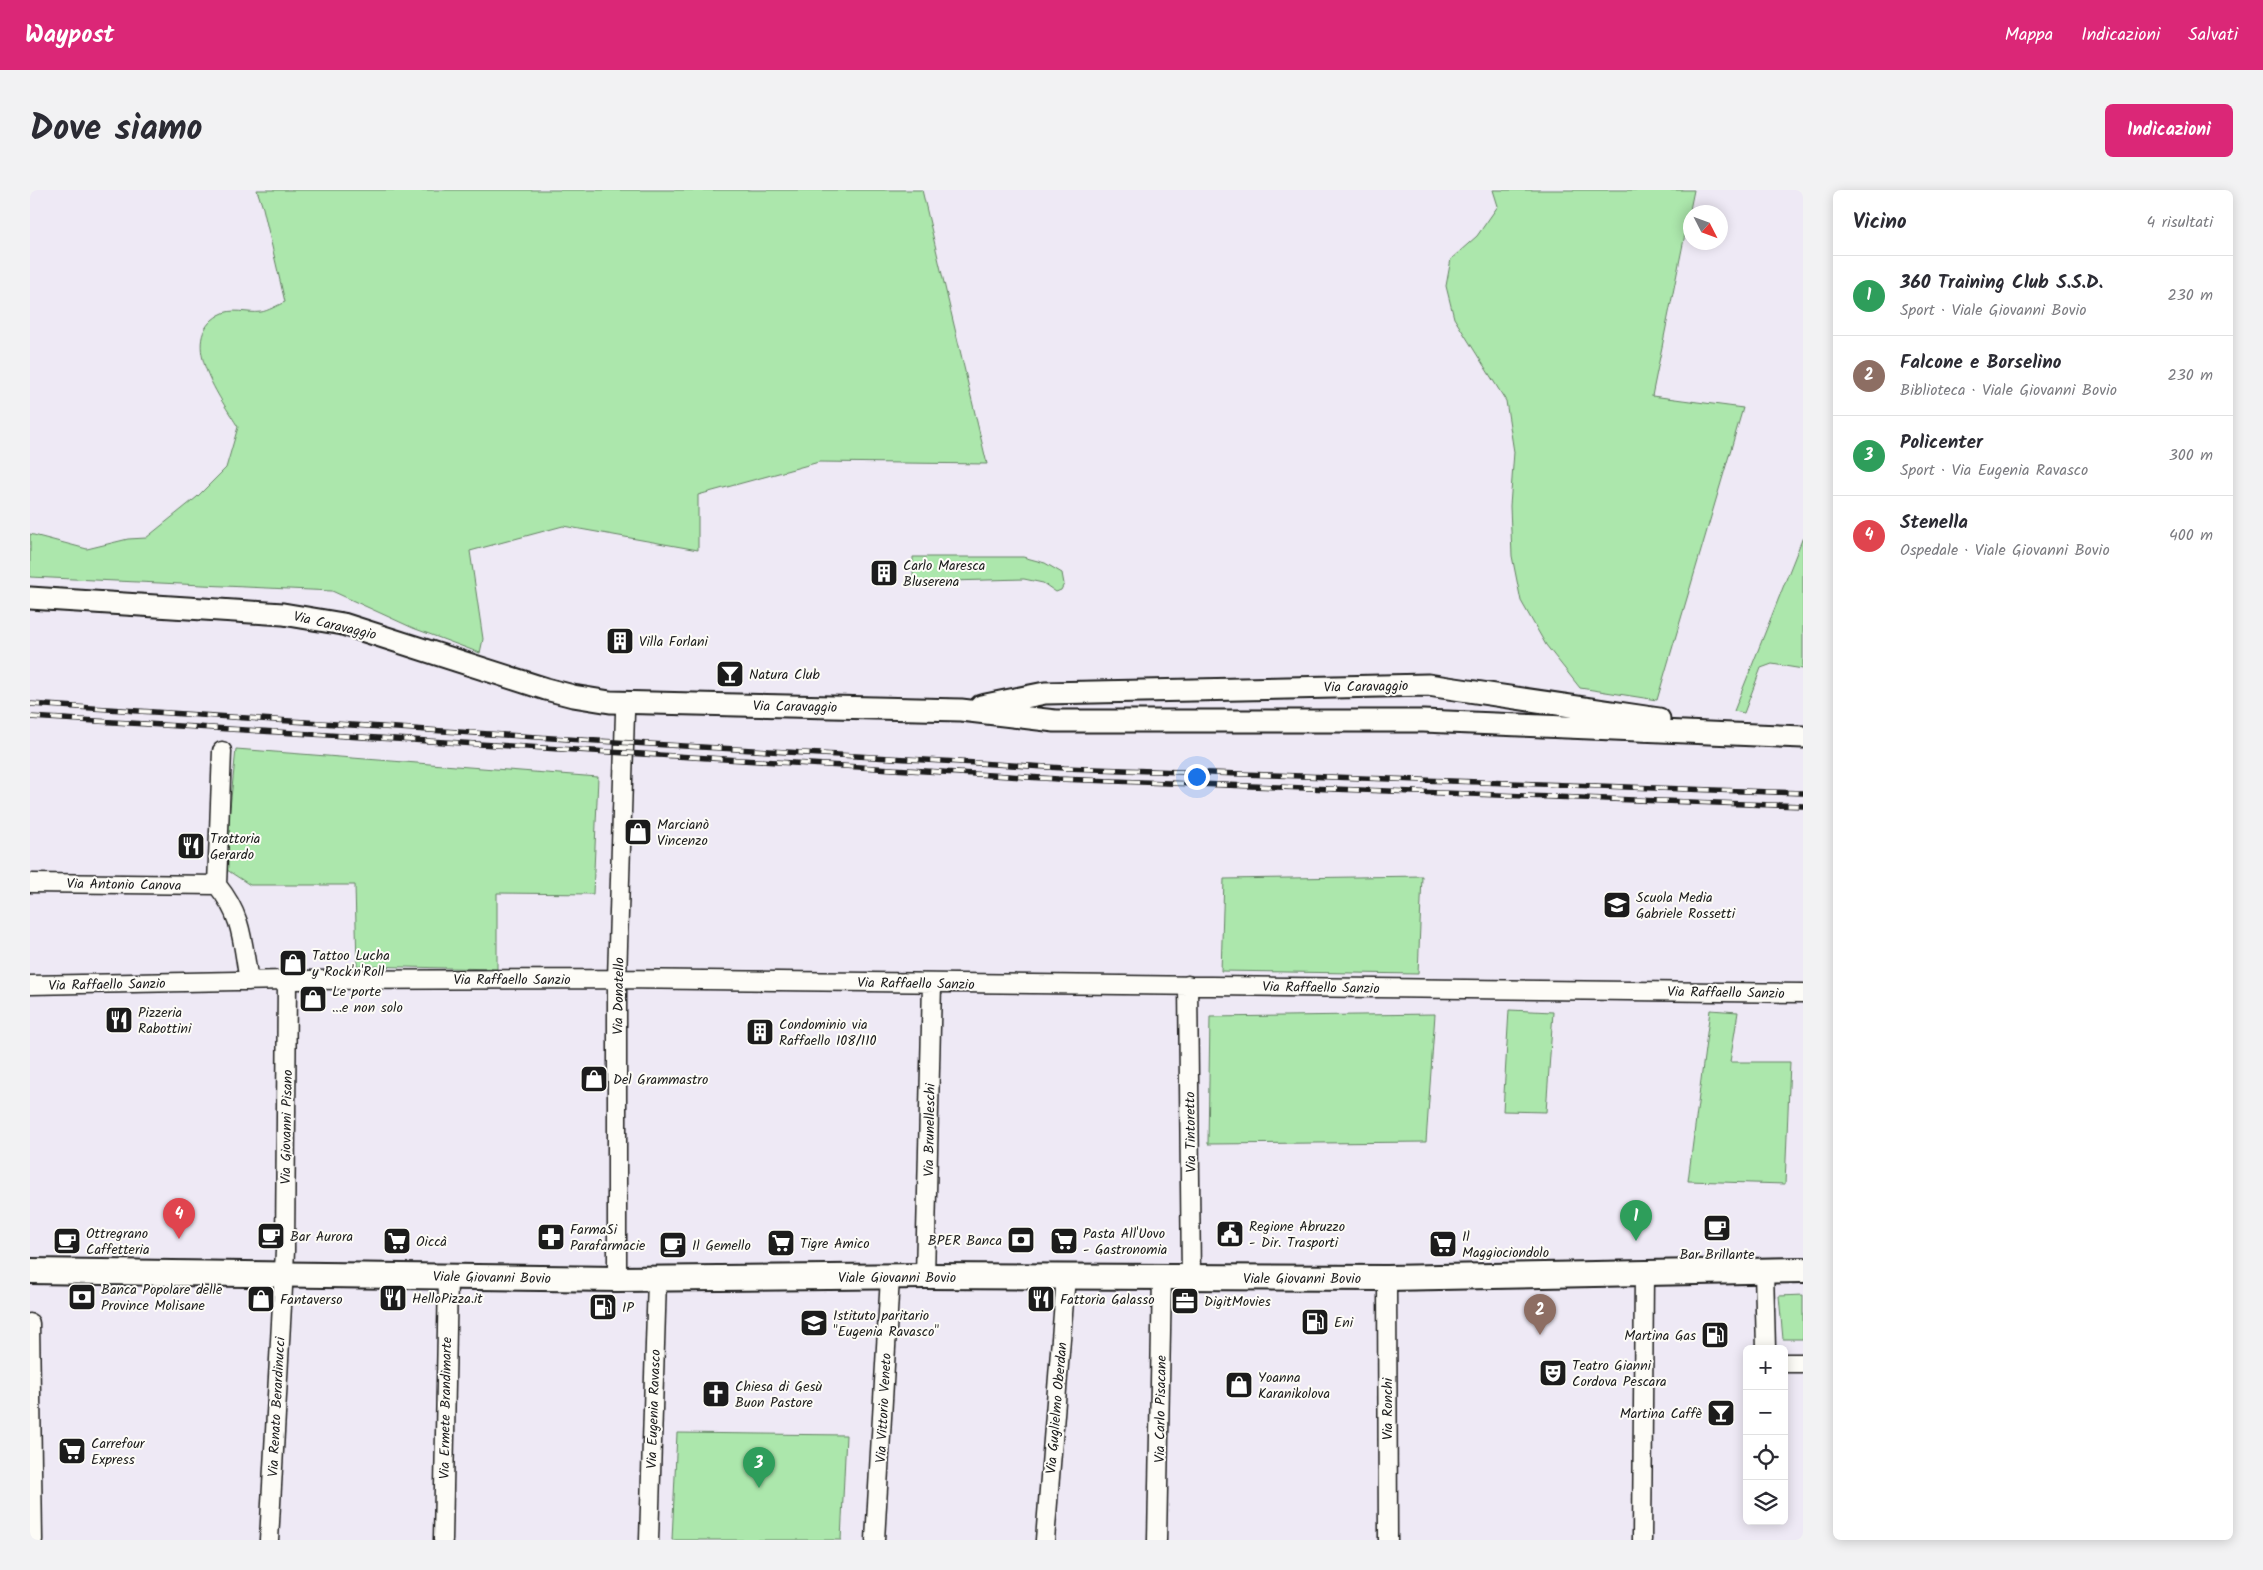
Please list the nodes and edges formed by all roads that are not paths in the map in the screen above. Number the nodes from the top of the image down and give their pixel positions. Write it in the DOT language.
graph roads {
  1 [pos="30,598"];
  2 [pos="627,708"];
  3 [pos="961,710"];
  4 [pos="1769,735"];
  5 [pos="1803,738"];
  6 [pos="222,751"];
  7 [pos="30,883"];
  8 [pos="217,885"];
  9 [pos="617,979"];
  10 [pos="287,980"];
  11 [pos="249,981"];
  12 [pos="932,984"];
  13 [pos="30,985"];
  14 [pos="1188,985"];
  15 [pos="1803,993"];
  16 [pos="1764,1270"];
  17 [pos="1803,1270"];
  18 [pos="30,1271"];
  19 [pos="1644,1273"];
  20 [pos="283,1275"];
  21 [pos="448,1276"];
  22 [pos="925,1276"];
  23 [pos="1066,1276"];
  24 [pos="890,1277"];
  25 [pos="1162,1278"];
  26 [pos="1191,1278"];
  27 [pos="1387,1278"];
  28 [pos="617,1279"];
  29 [pos="657,1279"];
  30 [pos="30,1323"];
  31 [pos="1766,1345"];
  32 [pos="1788,1363"];
  33 [pos="1803,1364"];
  34 [pos="33,1540"];
  35 [pos="269,1540"];
  36 [pos="443,1540"];
  37 [pos="649,1540"];
  38 [pos="874,1540"];
  39 [pos="1045,1540"];
  40 [pos="1157,1540"];
  41 [pos="1388,1540"];
  42 [pos="1642,1540"];
  1 -- 2 [label="street, Via Caravaggio"];
  2 -- 3 [label="street, Via Caravaggio"];
  2 -- 9 [label="street, Via Donatello"];
  3 -- 4 [label="street, Via Caravaggio"];
  3 -- 4 [label="street, Via Caravaggio"];
  4 -- 5 [label="street, Via Caravaggio"];
  6 -- 8 [label="street"];
  7 -- 8 [label="street, Via Antonio Canova"];
  8 -- 11 [label="street"];
  9 -- 10 [label="street, Via Raffaello Sanzio"];
  9 -- 12 [label="street, Via Raffaello Sanzio"];
  9 -- 28 [label="street, Via Donatello"];
  10 -- 11 [label="street, Via Raffaello Sanzio"];
  10 -- 20 [label="street, Via Giovanni Pisano"];
  11 -- 13 [label="street, Via Raffaello Sanzio"];
  12 -- 14 [label="street, Via Raffaello Sanzio"];
  12 -- 22 [label="street, Via Brunelleschi"];
  14 -- 15 [label="street, Via Raffaello Sanzio"];
  14 -- 26 [label="street, Via Tintoretto"];
  16 -- 17 [label="main road, Viale Giovanni Bovio"];
  16 -- 19 [label="main road, Viale Giovanni Bovio"];
  16 -- 31 [label="street"];
  18 -- 20 [label="main road, Viale Giovanni Bovio"];
  19 -- 27 [label="main road, Viale Giovanni Bovio"];
  19 -- 42 [label="street"];
  20 -- 21 [label="main road, Viale Giovanni Bovio"];
  20 -- 35 [label="street, Via Renato Berardinucci"];
  21 -- 28 [label="main road, Viale Giovanni Bovio"];
  21 -- 36 [label="street, Via Ermete Brandimarte"];
  22 -- 23 [label="main road, Viale Giovanni Bovio"];
  22 -- 24 [label="main road, Viale Giovanni Bovio"];
  23 -- 25 [label="main road, Viale Giovanni Bovio"];
  23 -- 39 [label="street, Via Guglielmo Oberdan"];
  24 -- 29 [label="main road, Viale Giovanni Bovio"];
  24 -- 38 [label="street, Via Vittorio Veneto"];
  25 -- 26 [label="main road, Viale Giovanni Bovio"];
  25 -- 40 [label="street, Via Carlo Pisacane"];
  26 -- 27 [label="main road, Viale Giovanni Bovio"];
  27 -- 41 [label="street, Via Ronchi"];
  28 -- 29 [label="main road, Viale Giovanni Bovio"];
  29 -- 37 [label="street, Via Eugenia Ravasco"];
  30 -- 34 [label="street"];
  32 -- 33 [label="street"];
}
